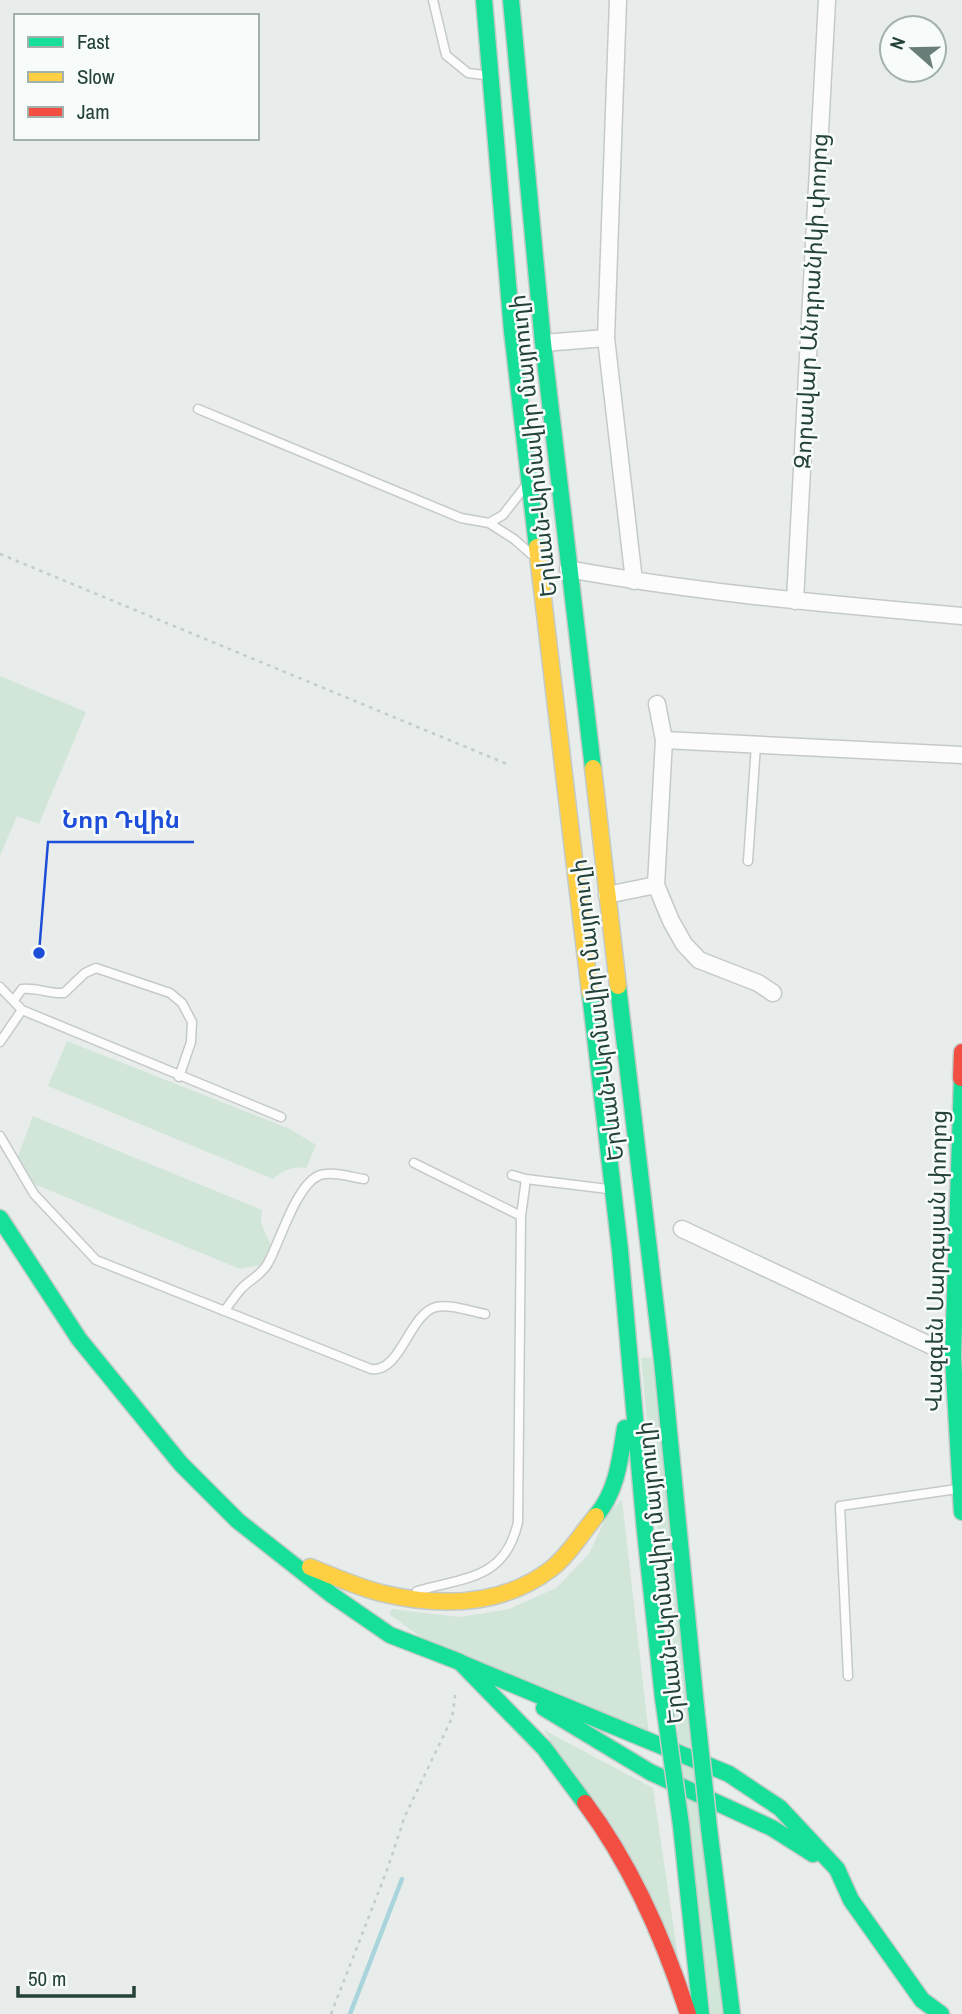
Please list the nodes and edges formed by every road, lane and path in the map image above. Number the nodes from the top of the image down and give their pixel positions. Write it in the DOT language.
graph roads {
  1 [pos="433,0"];
  2 [pos="484,0"];
  3 [pos="511,0"];
  4 [pos="618,0"];
  5 [pos="827,0"];
  6 [pos="490,76"];
  7 [pos="606,338"];
  8 [pos="543,343"];
  9 [pos="198,409"];
  10 [pos="554,432"];
  11 [pos="523,435"];
  12 [pos="530,480"];
  13 [pos="489,523"];
  14 [pos="0,554"];
  15 [pos="538,561"];
  16 [pos="568,569"];
  17 [pos="634,581"];
  18 [pos="795,601"];
  19 [pos="962,616"];
  20 [pos="657,704"];
  21 [pos="664,740"];
  22 [pos="756,745"];
  23 [pos="962,755"];
  24 [pos="507,764"];
  25 [pos="748,861"];
  26 [pos="656,886"];
  27 [pos="607,895"];
  28 [pos="0,987"];
  29 [pos="773,993"];
  30 [pos="14,1000"];
  31 [pos="22,1010"];
  32 [pos="0,1042"];
  33 [pos="962,1052"];
  34 [pos="179,1077"];
  35 [pos="962,1078"];
  36 [pos="281,1117"];
  37 [pos="0,1136"];
  38 [pos="415,1163"];
  39 [pos="512,1175"];
  40 [pos="364,1179"];
  41 [pos="526,1179"];
  42 [pos="611,1189"];
  43 [pos="521,1216"];
  44 [pos="0,1218"];
  45 [pos="682,1229"];
  46 [pos="224,1311"];
  47 [pos="485,1314"];
  48 [pos="629,1355"];
  49 [pos="957,1358"];
  50 [pos="662,1360"];
  51 [pos="960,1489"];
  52 [pos="962,1512"];
  53 [pos="282,1556"];
  54 [pos="380,1593"];
  55 [pos="460,1662"];
  56 [pos="848,1676"];
  57 [pos="505,1680"];
  58 [pos="837,1868"];
  59 [pos="331,2014"];
  60 [pos="688,2014"];
  61 [pos="701,2014"];
  62 [pos="732,2014"];
  63 [pos="941,2014"];
  1 -- 6 [label="lane"];
  2 -- 6 [label="main road, Երևան-Արմավիր մայրուղի"];
  3 -- 8 [label="main road, Երևան-Արմավիր մայրուղի"];
  4 -- 7 [label="street"];
  5 -- 18 [label="street, Զորավար Անդրանիկի փողոց"];
  6 -- 11 [label="main road, Երևան-Արմավիր մայրուղի"];
  7 -- 8 [label="street"];
  7 -- 17 [label="street"];
  8 -- 10 [label="main road, Երևան-Արմավիր մայրուղի"];
  9 -- 13 [label="lane"];
  10 -- 11 [label="main road"];
  10 -- 16 [label="main road, Երևան-Արմավիր մայրուղի"];
  11 -- 12 [label="main road, Երևան-Արմավիր մայրուղի"];
  12 -- 13 [label="lane"];
  12 -- 15 [label="main road, Երևան-Արմավիր մայրուղի"];
  13 -- 15 [label="lane"];
  14 -- 24 [label="path"];
  15 -- 42 [label="main road, Երևան-Արմավիր մայրուղի"];
  16 -- 17 [label="street"];
  16 -- 27 [label="main road, Երևան-Արմավիր մայրուղի"];
  17 -- 18 [label="street"];
  18 -- 19 [label="street"];
  20 -- 21 [label="street"];
  21 -- 22 [label="street"];
  21 -- 26 [label="street"];
  22 -- 23 [label="street"];
  22 -- 25 [label="lane"];
  26 -- 27 [label="street"];
  26 -- 29 [label="street"];
  27 -- 50 [label="main road, Երևան-Արմավիր մայրուղի"];
  28 -- 30 [label="lane"];
  30 -- 31 [label="lane"];
  30 -- 34 [label="lane"];
  31 -- 32 [label="lane"];
  31 -- 34 [label="lane"];
  33 -- 35 [label="main road, Վազգեն Սարգսյան փողոց"];
  34 -- 36 [label="lane"];
  35 -- 49 [label="main road, Վազգեն Սարգսյան փողոց"];
  37 -- 46 [label="lane"];
  38 -- 43 [label="lane"];
  39 -- 41 [label="lane"];
  40 -- 46 [label="lane"];
  41 -- 42 [label="lane"];
  41 -- 43 [label="lane"];
  42 -- 48 [label="main road, Երևան-Արմավիր մայրուղի"];
  43 -- 54 [label="lane"];
  44 -- 53 [label="main road"];
  45 -- 49 [label="street"];
  46 -- 47 [label="lane"];
  48 -- 50 [label="main road"];
  48 -- 54 [label="main road"];
  48 -- 61 [label="main road, Երևան-Արմավիր մայրուղի, bridge"];
  49 -- 51 [label="main road, Վազգեն Սարգսյան փողոց"];
  50 -- 62 [label="main road, Երևան-Արմավիր մայրուղի, bridge"];
  51 -- 52 [label="main road, Վազգեն Սարգսյան փողոց"];
  51 -- 56 [label="lane"];
  53 -- 54 [label="main road"];
  53 -- 55 [label="main road"];
  55 -- 57 [label="main road"];
  55 -- 59 [label="path"];
  55 -- 60 [label="main road"];
  57 -- 58 [label="main road"];
  57 -- 58 [label="main road"];
  58 -- 63 [label="main road"];
}
